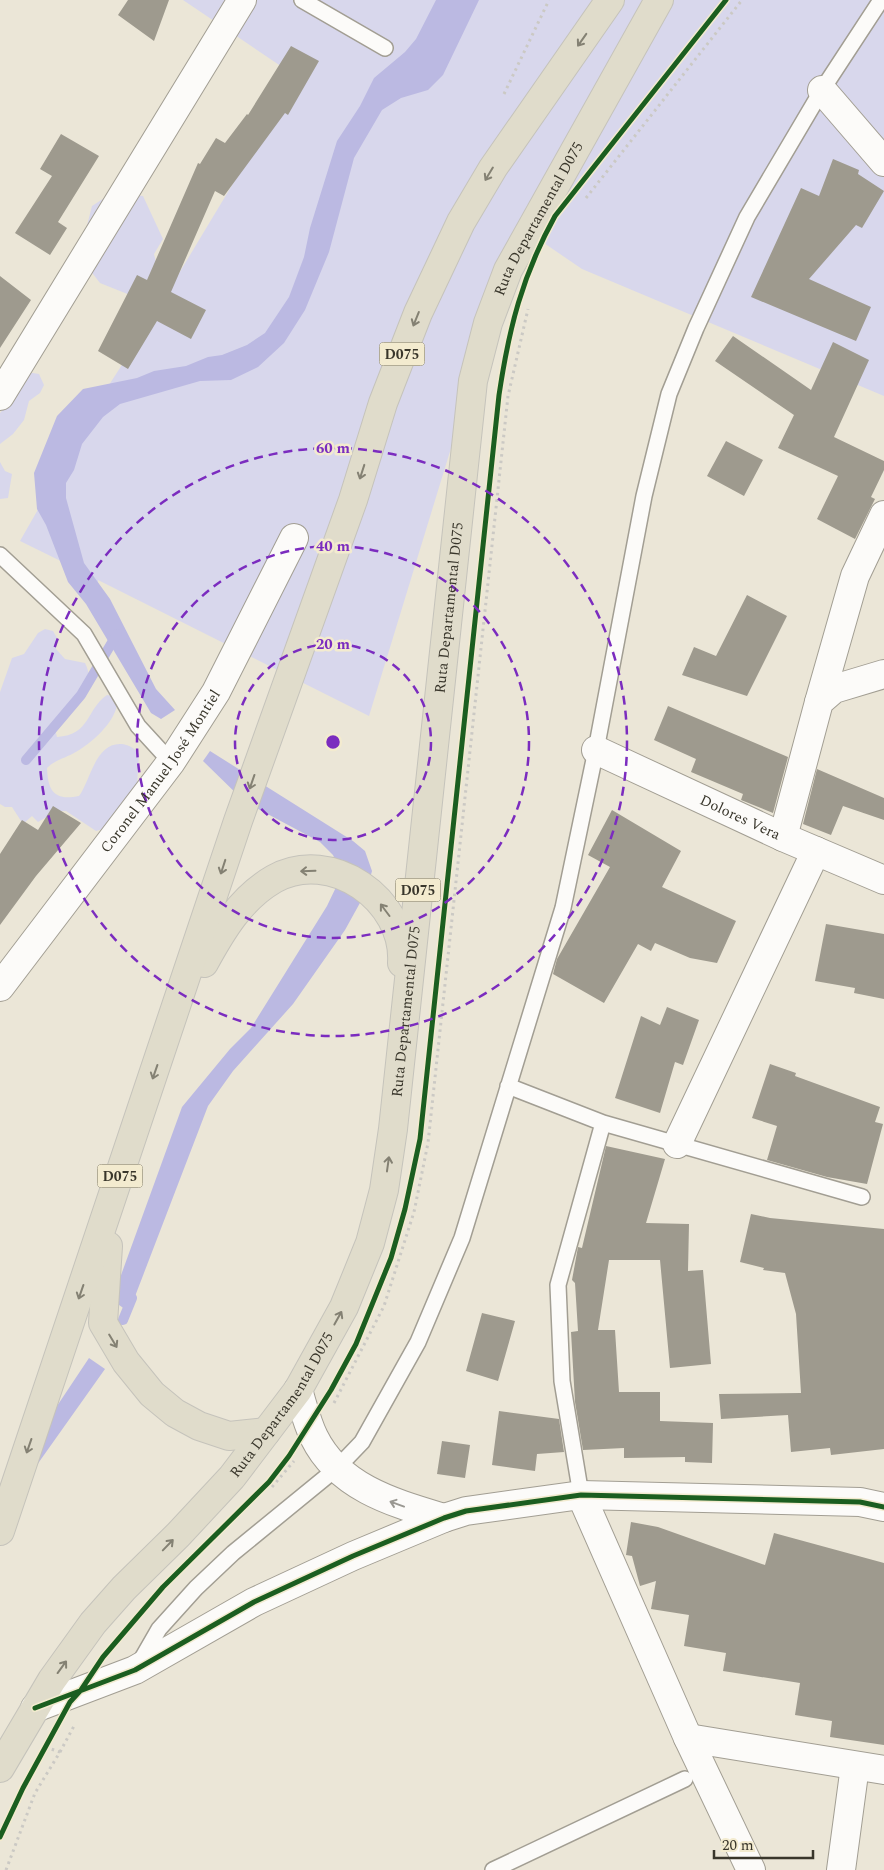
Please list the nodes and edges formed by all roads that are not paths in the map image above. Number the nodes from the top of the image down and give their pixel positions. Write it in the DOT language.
graph roads {
  1 [pos="242,0"];
  2 [pos="302,0"];
  3 [pos="610,0"];
  4 [pos="881,0"];
  5 [pos="660,1"];
  6 [pos="385,48"];
  7 [pos="822,90"];
  8 [pos="884,162"];
  9 [pos="0,396"];
  10 [pos="884,515"];
  11 [pos="294,538"];
  12 [pos="0,555"];
  13 [pos="884,674"];
  14 [pos="819,702"];
  15 [pos="596,750"];
  16 [pos="170,762"];
  17 [pos="783,837"];
  18 [pos="816,851"];
  19 [pos="884,880"];
  20 [pos="0,986"];
  21 [pos="169,1030"];
  22 [pos="508,1086"];
  23 [pos="603,1123"];
  24 [pos="393,1129"];
  25 [pos="677,1144"];
  26 [pos="115,1190"];
  27 [pos="862,1197"];
  28 [pos="298,1390"];
  29 [pos="266,1432"];
  30 [pos="337,1468"];
  31 [pos="581,1495"];
  32 [pos="884,1507"];
  33 [pos="444,1518"];
  34 [pos="0,1531"];
  35 [pos="135,1670"];
  36 [pos="35,1708"];
  37 [pos="16,1738"];
  38 [pos="688,1738"];
  39 [pos="855,1766"];
  40 [pos="0,1768"];
  41 [pos="884,1770"];
  42 [pos="0,1776"];
  43 [pos="685,1779"];
  44 [pos="493,1870"];
  45 [pos="751,1870"];
  46 [pos="841,1870"];
  1 -- 9 [label="street"];
  2 -- 6 [label="lane"];
  3 -- 21 [label="highway, D075, one-way"];
  4 -- 7 [label="lane"];
  5 -- 24 [label="highway, Ruta Departamental D075 / D075"];
  7 -- 8 [label="street"];
  7 -- 15 [label="lane"];
  10 -- 14 [label="street"];
  11 -- 16 [label="street, Coronel Manuel José Montiel"];
  12 -- 16 [label="lane"];
  13 -- 14 [label="street"];
  14 -- 17 [label="street"];
  15 -- 17 [label="street, Dolores Vera"];
  15 -- 22 [label="lane"];
  16 -- 20 [label="street, Coronel Manuel José Montiel"];
  17 -- 18 [label="street, Dolores Vera"];
  18 -- 19 [label="street, Dolores Vera"];
  18 -- 25 [label="street"];
  24 -- 21 [label="highway, one-way"];
  21 -- 26 [label="highway, D075, one-way"];
  22 -- 23 [label="lane"];
  22 -- 30 [label="lane"];
  23 -- 25 [label="lane"];
  23 -- 31 [label="lane"];
  28 -- 24 [label="highway, Ruta Departamental D075 / D075, one-way"];
  25 -- 27 [label="lane"];
  26 -- 29 [label="highway, one-way"];
  26 -- 34 [label="highway, D075, one-way"];
  28 -- 29 [label="highway, Ruta Departamental D075 / D075"];
  28 -- 30 [label="street"];
  36 -- 29 [label="highway, Ruta Departamental D075 / D075, one-way"];
  33 -- 30 [label="street, one-way"];
  30 -- 35 [label="lane"];
  31 -- 32 [label="street"];
  31 -- 33 [label="street"];
  31 -- 38 [label="street"];
  33 -- 35 [label="street"];
  35 -- 36 [label="street"];
  36 -- 37 [label="highway, Ruta Departamental D075 / D075"];
  37 -- 40 [label="highway, Ruta Departamental D075 / D075"];
  37 -- 42 [label="highway, D075"];
  38 -- 39 [label="street"];
  38 -- 45 [label="street"];
  39 -- 41 [label="street"];
  39 -- 46 [label="street"];
  43 -- 44 [label="lane"];
}
